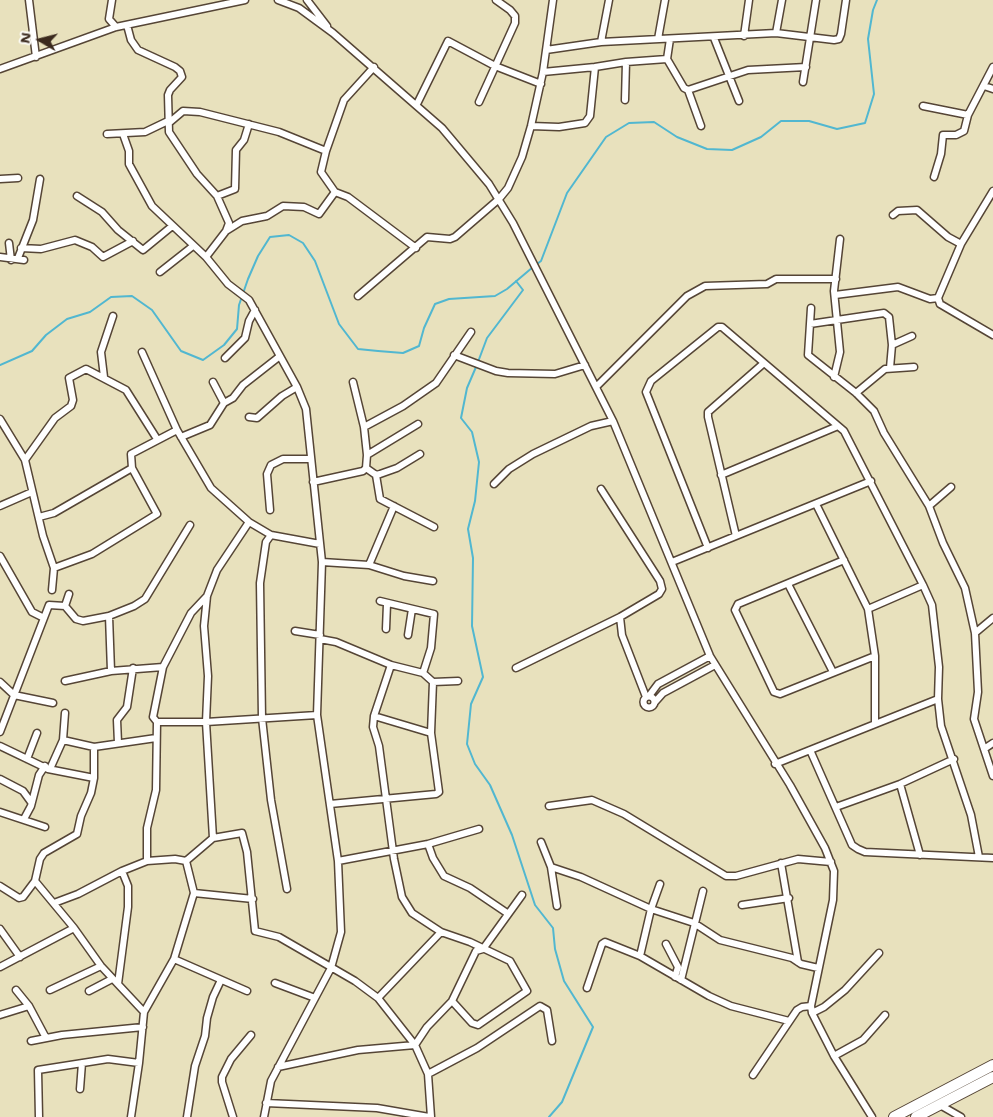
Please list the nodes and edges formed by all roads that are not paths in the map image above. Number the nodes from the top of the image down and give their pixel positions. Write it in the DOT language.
graph roads {
  1 [pos="29,0"];
  2 [pos="112,0"];
  3 [pos="211,0"];
  4 [pos="245,0"];
  5 [pos="278,0"];
  6 [pos="306,0"];
  7 [pos="496,0"];
  8 [pos="553,0"];
  9 [pos="609,0"];
  10 [pos="665,0"];
  11 [pos="749,0"];
  12 [pos="782,0"];
  13 [pos="816,0"];
  14 [pos="846,0"];
  15 [pos="218,5"];
  16 [pos="127,25"];
  17 [pos="116,27"];
  18 [pos="333,33"];
  19 [pos="776,34"];
  20 [pos="744,36"];
  21 [pos="812,37"];
  22 [pos="714,38"];
  23 [pos="658,39"];
  24 [pos="670,39"];
  25 [pos="601,42"];
  26 [pos="546,50"];
  27 [pos="36,57"];
  28 [pos="667,59"];
  29 [pos="626,62"];
  30 [pos="495,66"];
  31 [pos="374,67"];
  32 [pos="595,67"];
  33 [pos="806,67"];
  34 [pos="993,67"];
  35 [pos="0,68"];
  36 [pos="543,72"];
  37 [pos="729,75"];
  38 [pos="803,82"];
  39 [pos="540,84"];
  40 [pos="984,86"];
  41 [pos="993,89"];
  42 [pos="688,90"];
  43 [pos="625,100"];
  44 [pos="740,101"];
  45 [pos="479,102"];
  46 [pos="417,104"];
  47 [pos="923,106"];
  48 [pos="968,115"];
  49 [pos="172,119"];
  50 [pos="249,124"];
  51 [pos="531,126"];
  52 [pos="701,126"];
  53 [pos="107,134"];
  54 [pos="123,134"];
  55 [pos="326,151"];
  56 [pos="934,176"];
  57 [pos="0,178"];
  58 [pos="18,178"];
  59 [pos="40,179"];
  60 [pos="993,191"];
  61 [pos="335,192"];
  62 [pos="77,196"];
  63 [pos="218,196"];
  64 [pos="499,199"];
  65 [pos="893,215"];
  66 [pos="171,227"];
  67 [pos="226,231"];
  68 [pos="840,240"];
  69 [pos="133,241"];
  70 [pos="9,243"];
  71 [pos="961,244"];
  72 [pos="192,246"];
  73 [pos="21,248"];
  74 [pos="416,248"];
  75 [pos="0,257"];
  76 [pos="206,257"];
  77 [pos="18,259"];
  78 [pos="160,272"];
  79 [pos="836,279"];
  80 [pos="835,295"];
  81 [pos="358,296"];
  82 [pos="938,298"];
  83 [pos="811,308"];
  84 [pos="255,310"];
  85 [pos="113,316"];
  86 [pos="838,320"];
  87 [pos="810,324"];
  88 [pos="471,332"];
  89 [pos="993,335"];
  90 [pos="912,336"];
  91 [pos="892,345"];
  92 [pos="142,352"];
  93 [pos="454,355"];
  94 [pos="280,356"];
  95 [pos="225,358"];
  96 [pos="764,362"];
  97 [pos="585,365"];
  98 [pos="914,367"];
  99 [pos="890,368"];
  100 [pos="104,377"];
  101 [pos="834,377"];
  102 [pos="213,382"];
  103 [pos="353,382"];
  104 [pos="596,386"];
  105 [pos="297,387"];
  106 [pos="856,393"];
  107 [pos="224,403"];
  108 [pos="249,417"];
  109 [pos="0,419"];
  110 [pos="613,421"];
  111 [pos="418,424"];
  112 [pos="838,426"];
  113 [pos="364,427"];
  114 [pos="177,430"];
  115 [pos="3,432"];
  116 [pos="181,437"];
  117 [pos="157,439"];
  118 [pos="420,454"];
  119 [pos="368,455"];
  120 [pos="26,460"];
  121 [pos="311,460"];
  122 [pos="132,468"];
  123 [pos="366,468"];
  124 [pos="376,475"];
  125 [pos="721,475"];
  126 [pos="870,481"];
  127 [pos="313,482"];
  128 [pos="494,484"];
  129 [pos="951,487"];
  130 [pos="601,489"];
  131 [pos="32,492"];
  132 [pos="816,504"];
  133 [pos="0,506"];
  134 [pos="394,506"];
  135 [pos="929,506"];
  136 [pos="270,510"];
  137 [pos="39,517"];
  138 [pos="249,522"];
  139 [pos="190,525"];
  140 [pos="434,527"];
  141 [pos="271,534"];
  142 [pos="736,536"];
  143 [pos="320,544"];
  144 [pos="708,548"];
  145 [pos="0,556"];
  146 [pos="844,560"];
  147 [pos="322,562"];
  148 [pos="672,562"];
  149 [pos="369,565"];
  150 [pos="54,568"];
  151 [pos="433,581"];
  152 [pos="788,584"];
  153 [pos="924,585"];
  154 [pos="52,590"];
  155 [pos="69,594"];
  156 [pos="207,596"];
  157 [pos="380,601"];
  158 [pos="388,604"];
  159 [pos="64,606"];
  160 [pos="412,609"];
  161 [pos="868,609"];
  162 [pos="109,616"];
  163 [pos="620,617"];
  164 [pos="44,618"];
  165 [pos="993,618"];
  166 [pos="386,629"];
  167 [pos="295,632"];
  168 [pos="975,633"];
  169 [pos="408,635"];
  170 [pos="320,637"];
  171 [pos="710,656"];
  172 [pos="875,656"];
  173 [pos="392,665"];
  174 [pos="715,665"];
  175 [pos="163,667"];
  176 [pos="133,668"];
  177 [pos="516,668"];
  178 [pos="111,671"];
  179 [pos="832,672"];
  180 [pos="423,673"];
  181 [pos="65,681"];
  182 [pos="458,681"];
  183 [pos="0,682"];
  184 [pos="433,682"];
  185 [pos="14,695"];
  186 [pos="648,697"];
  187 [pos="938,699"];
  188 [pos="54,704"];
  189 [pos="65,713"];
  190 [pos="317,715"];
  191 [pos="374,716"];
  192 [pos="262,718"];
  193 [pos="156,722"];
  194 [pos="206,722"];
  195 [pos="875,724"];
  196 [pos="0,732"];
  197 [pos="37,733"];
  198 [pos="431,733"];
  199 [pos="156,738"];
  200 [pos="63,740"];
  201 [pos="993,743"];
  202 [pos="118,744"];
  203 [pos="0,746"];
  204 [pos="94,747"];
  205 [pos="984,749"];
  206 [pos="810,750"];
  207 [pos="27,759"];
  208 [pos="954,759"];
  209 [pos="775,764"];
  210 [pos="48,768"];
  211 [pos="993,776"];
  212 [pos="94,778"];
  213 [pos="0,779"];
  214 [pos="900,784"];
  215 [pos="30,795"];
  216 [pos="386,798"];
  217 [pos="330,804"];
  218 [pos="549,806"];
  219 [pos="836,807"];
  220 [pos="0,812"];
  221 [pos="24,819"];
  222 [pos="45,827"];
  223 [pos="479,829"];
  224 [pos="212,838"];
  225 [pos="542,842"];
  226 [pos="428,844"];
  227 [pos="393,850"];
  228 [pos="920,855"];
  229 [pos="979,857"];
  230 [pos="993,858"];
  231 [pos="148,861"];
  232 [pos="186,861"];
  233 [pos="338,861"];
  234 [pos="831,862"];
  235 [pos="781,863"];
  236 [pos="551,867"];
  237 [pos="122,871"];
  238 [pos="35,882"];
  239 [pos="660,884"];
  240 [pos="0,886"];
  241 [pos="287,889"];
  242 [pos="703,891"];
  243 [pos="194,893"];
  244 [pos="522,895"];
  245 [pos="788,898"];
  246 [pos="253,899"];
  247 [pos="54,903"];
  248 [pos="742,905"];
  249 [pos="557,906"];
  250 [pos="651,909"];
  251 [pos="507,913"];
  252 [pos="694,923"];
  253 [pos="74,928"];
  254 [pos="0,929"];
  255 [pos="441,932"];
  256 [pos="666,944"];
  257 [pos="483,949"];
  258 [pos="879,953"];
  259 [pos="640,956"];
  260 [pos="20,958"];
  261 [pos="174,960"];
  262 [pos="798,962"];
  263 [pos="102,966"];
  264 [pos="0,967"];
  265 [pos="331,968"];
  266 [pos="818,968"];
  267 [pos="678,978"];
  268 [pos="112,979"];
  269 [pos="221,980"];
  270 [pos="275,983"];
  271 [pos="118,984"];
  272 [pos="587,988"];
  273 [pos="16,990"];
  274 [pos="50,990"];
  275 [pos="89,991"];
  276 [pos="247,991"];
  277 [pos="315,998"];
  278 [pos="378,998"];
  279 [pos="452,1001"];
  280 [pos="29,1006"];
  281 [pos="811,1006"];
  282 [pos="144,1012"];
  283 [pos="812,1013"];
  284 [pos="885,1015"];
  285 [pos="0,1016"];
  286 [pos="789,1022"];
  287 [pos="142,1027"];
  288 [pos="251,1035"];
  289 [pos="46,1038"];
  290 [pos="552,1040"];
  291 [pos="31,1041"];
  292 [pos="414,1045"];
  293 [pos="834,1056"];
  294 [pos="139,1063"];
  295 [pos="82,1064"];
  296 [pos="993,1065"];
  297 [pos="278,1067"];
  298 [pos="428,1074"];
  299 [pos="754,1075"];
  300 [pos="993,1077"];
  301 [pos="80,1089"];
  302 [pos="266,1103"];
  303 [pos="940,1105"];
  304 [pos="39,1117"];
  305 [pos="131,1117"];
  306 [pos="187,1117"];
  307 [pos="233,1117"];
  308 [pos="264,1117"];
  309 [pos="430,1117"];
  310 [pos="872,1117"];
  311 [pos="894,1117"];
  312 [pos="916,1117"];
  313 [pos="961,1117"];
  1 -- 27 [label="street"];
  2 -- 17 [label="street"];
  3 -- 15 [label="street"];
  4 -- 15 [label="street"];
  5 -- 18 [label="street"];
  6 -- 18 [label="street"];
  7 -- 30 [label="street"];
  8 -- 26 [label="street"];
  9 -- 25 [label="street"];
  10 -- 23 [label="street"];
  11 -- 20 [label="street"];
  12 -- 19 [label="street"];
  13 -- 21 [label="street"];
  14 -- 21 [label="street"];
  15 -- 16 [label="street"];
  16 -- 17 [label="street"];
  16 -- 49 [label="street"];
  17 -- 27 [label="street"];
  18 -- 31 [label="street"];
  19 -- 20 [label="street"];
  19 -- 21 [label="street"];
  20 -- 22 [label="street"];
  21 -- 33 [label="street"];
  22 -- 24 [label="street"];
  22 -- 37 [label="street"];
  23 -- 24 [label="street"];
  23 -- 25 [label="street"];
  24 -- 28 [label="street"];
  25 -- 26 [label="street"];
  26 -- 36 [label="street"];
  27 -- 35 [label="street"];
  28 -- 29 [label="street"];
  28 -- 42 [label="street"];
  29 -- 32 [label="street"];
  29 -- 43 [label="street"];
  30 -- 39 [label="street"];
  30 -- 45 [label="street"];
  30 -- 46 [label="street"];
  31 -- 46 [label="street"];
  31 -- 55 [label="street"];
  32 -- 36 [label="street"];
  32 -- 51 [label="street"];
  33 -- 37 [label="street"];
  33 -- 38 [label="street"];
  34 -- 40 [label="street"];
  36 -- 39 [label="street"];
  37 -- 42 [label="street"];
  37 -- 44 [label="street"];
  39 -- 51 [label="street"];
  40 -- 41 [label="street"];
  40 -- 48 [label="street"];
  42 -- 52 [label="street"];
  46 -- 64 [label="street"];
  47 -- 48 [label="street"];
  48 -- 56 [label="street"];
  49 -- 50 [label="street"];
  49 -- 54 [label="street"];
  49 -- 63 [label="street"];
  50 -- 55 [label="street"];
  50 -- 63 [label="street"];
  51 -- 64 [label="street"];
  53 -- 54 [label="street"];
  54 -- 66 [label="street"];
  55 -- 61 [label="street"];
  57 -- 58 [label="street"];
  59 -- 73 [label="street"];
  60 -- 71 [label="street"];
  61 -- 67 [label="street"];
  61 -- 74 [label="street"];
  62 -- 69 [label="street"];
  63 -- 67 [label="street"];
  64 -- 74 [label="street"];
  64 -- 97 [label="street"];
  65 -- 71 [label="street"];
  66 -- 69 [label="street"];
  66 -- 72 [label="street"];
  67 -- 76 [label="street"];
  68 -- 79 [label="street"];
  69 -- 73 [label="street"];
  70 -- 77 [label="street"];
  71 -- 82 [label="street"];
  72 -- 76 [label="street"];
  72 -- 78 [label="street"];
  73 -- 77 [label="street"];
  74 -- 81 [label="street"];
  75 -- 77 [label="street"];
  76 -- 84 [label="street"];
  79 -- 80 [label="street"];
  79 -- 104 [label="street"];
  80 -- 82 [label="street"];
  80 -- 86 [label="street"];
  82 -- 89 [label="street"];
  83 -- 87 [label="street"];
  84 -- 94 [label="street"];
  84 -- 95 [label="street"];
  85 -- 100 [label="street"];
  86 -- 87 [label="street"];
  86 -- 91 [label="street"];
  86 -- 101 [label="street"];
  87 -- 101 [label="street"];
  88 -- 93 [label="street"];
  90 -- 91 [label="street"];
  91 -- 99 [label="street"];
  92 -- 114 [label="street"];
  93 -- 97 [label="street"];
  93 -- 113 [label="street"];
  94 -- 105 [label="street"];
  94 -- 107 [label="street"];
  96 -- 112 [label="street"];
  96 -- 125 [label="street"];
  96 -- 144 [label="street"];
  97 -- 104 [label="street"];
  98 -- 99 [label="street"];
  99 -- 106 [label="street"];
  100 -- 117 [label="street"];
  100 -- 120 [label="street"];
  101 -- 106 [label="street"];
  102 -- 107 [label="street"];
  103 -- 113 [label="street"];
  104 -- 110 [label="street"];
  105 -- 108 [label="street"];
  105 -- 121 [label="street"];
  106 -- 135 [label="street"];
  107 -- 116 [label="street"];
  109 -- 115 [label="street"];
  110 -- 128 [label="street"];
  110 -- 148 [label="street"];
  111 -- 119 [label="street"];
  112 -- 125 [label="street"];
  112 -- 126 [label="street"];
  113 -- 119 [label="street"];
  114 -- 116 [label="street"];
  114 -- 117 [label="street"];
  115 -- 120 [label="street"];
  116 -- 138 [label="street"];
  117 -- 122 [label="street"];
  118 -- 124 [label="street"];
  119 -- 123 [label="street"];
  120 -- 131 [label="street"];
  121 -- 127 [label="street"];
  121 -- 136 [label="street"];
  122 -- 137 [label="street"];
  122 -- 150 [label="street"];
  123 -- 124 [label="street"];
  123 -- 127 [label="street"];
  124 -- 134 [label="street"];
  125 -- 142 [label="street"];
  126 -- 132 [label="street"];
  126 -- 153 [label="street"];
  127 -- 143 [label="street"];
  129 -- 135 [label="street"];
  130 -- 163 [label="street"];
  131 -- 133 [label="street"];
  131 -- 137 [label="street"];
  132 -- 142 [label="street"];
  132 -- 146 [label="street"];
  134 -- 140 [label="street"];
  134 -- 149 [label="street"];
  135 -- 168 [label="street"];
  137 -- 150 [label="street"];
  138 -- 141 [label="street"];
  138 -- 156 [label="street"];
  139 -- 162 [label="street"];
  141 -- 143 [label="street"];
  141 -- 192 [label="street"];
  142 -- 144 [label="street"];
  143 -- 147 [label="street"];
  144 -- 148 [label="street"];
  145 -- 164 [label="street"];
  146 -- 152 [label="street"];
  146 -- 161 [label="street"];
  147 -- 149 [label="street"];
  147 -- 170 [label="street"];
  148 -- 171 [label="street"];
  149 -- 151 [label="street"];
  150 -- 154 [label="street"];
  152 -- 179 [label="street"];
  152 -- 179 [label="street"];
  153 -- 161 [label="street"];
  153 -- 187 [label="street"];
  155 -- 159 [label="street"];
  156 -- 175 [label="street"];
  156 -- 194 [label="street"];
  157 -- 158 [label="street"];
  158 -- 160 [label="street"];
  158 -- 166 [label="street"];
  159 -- 162 [label="street"];
  159 -- 164 [label="street"];
  160 -- 169 [label="street"];
  160 -- 180 [label="street"];
  161 -- 172 [label="street"];
  162 -- 178 [label="street"];
  163 -- 177 [label="street"];
  163 -- 186 [label="street"];
  164 -- 185 [label="street"];
  165 -- 168 [label="street"];
  167 -- 170 [label="street"];
  168 -- 205 [label="street"];
  170 -- 173 [label="street"];
  170 -- 190 [label="street"];
  171 -- 174 [label="street"];
  171 -- 186 [label="street"];
  172 -- 179 [label="street"];
  172 -- 195 [label="street"];
  173 -- 180 [label="street"];
  173 -- 191 [label="street"];
  174 -- 186 [label="street"];
  174 -- 209 [label="street"];
  175 -- 176 [label="street"];
  175 -- 193 [label="street"];
  176 -- 178 [label="street"];
  176 -- 202 [label="street"];
  178 -- 181 [label="street"];
  180 -- 184 [label="street"];
  182 -- 184 [label="street"];
  183 -- 185 [label="street"];
  184 -- 198 [label="street"];
  185 -- 188 [label="street"];
  185 -- 196 [label="street"];
  187 -- 195 [label="street"];
  187 -- 208 [label="street"];
  189 -- 200 [label="street"];
  190 -- 192 [label="street"];
  190 -- 217 [label="street"];
  191 -- 198 [label="street"];
  191 -- 216 [label="street"];
  192 -- 194 [label="street"];
  192 -- 241 [label="street"];
  193 -- 194 [label="street"];
  193 -- 199 [label="street"];
  194 -- 224 [label="street"];
  195 -- 206 [label="street"];
  197 -- 207 [label="street"];
  198 -- 216 [label="street"];
  199 -- 202 [label="street"];
  199 -- 231 [label="street"];
  200 -- 204 [label="street"];
  200 -- 210 [label="street"];
  201 -- 205 [label="street"];
  202 -- 204 [label="street"];
  203 -- 207 [label="street"];
  204 -- 212 [label="street"];
  205 -- 211 [label="street"];
  206 -- 209 [label="street"];
  206 -- 219 [label="street"];
  207 -- 210 [label="street"];
  208 -- 214 [label="street"];
  208 -- 229 [label="street"];
  209 -- 234 [label="street"];
  210 -- 212 [label="street"];
  210 -- 215 [label="street"];
  212 -- 238 [label="street"];
  213 -- 215 [label="street"];
  214 -- 219 [label="street"];
  214 -- 228 [label="street"];
  215 -- 221 [label="street"];
  216 -- 217 [label="street"];
  216 -- 227 [label="street"];
  217 -- 233 [label="street"];
  218 -- 235 [label="street"];
  219 -- 228 [label="street"];
  220 -- 221 [label="street"];
  221 -- 222 [label="street"];
  223 -- 226 [label="street"];
  224 -- 232 [label="street"];
  224 -- 246 [label="street"];
  225 -- 236 [label="street"];
  226 -- 227 [label="street"];
  226 -- 251 [label="street"];
  227 -- 233 [label="street"];
  227 -- 255 [label="street"];
  228 -- 229 [label="street"];
  229 -- 230 [label="street"];
  231 -- 232 [label="street"];
  231 -- 237 [label="street"];
  232 -- 243 [label="street"];
  233 -- 265 [label="street"];
  234 -- 235 [label="street"];
  234 -- 266 [label="street"];
  235 -- 245 [label="street"];
  236 -- 249 [label="street"];
  236 -- 250 [label="street"];
  237 -- 247 [label="street"];
  237 -- 271 [label="street"];
  238 -- 240 [label="street"];
  238 -- 247 [label="street"];
  239 -- 250 [label="street"];
  242 -- 252 [label="street"];
  243 -- 246 [label="street"];
  243 -- 261 [label="street"];
  244 -- 251 [label="street"];
  245 -- 248 [label="street"];
  245 -- 262 [label="street"];
  246 -- 265 [label="street"];
  247 -- 253 [label="street"];
  250 -- 252 [label="street"];
  250 -- 259 [label="street"];
  251 -- 257 [label="street"];
  252 -- 262 [label="street"];
  252 -- 267 [label="street"];
  253 -- 260 [label="street"];
  253 -- 263 [label="street"];
  254 -- 260 [label="street"];
  255 -- 257 [label="street"];
  255 -- 278 [label="street"];
  256 -- 267 [label="street"];
  257 -- 279 [label="street"];
  257 -- 279 [label="street"];
  258 -- 283 [label="street"];
  259 -- 267 [label="street"];
  259 -- 272 [label="street"];
  260 -- 264 [label="street"];
  261 -- 269 [label="street"];
  261 -- 282 [label="street"];
  262 -- 266 [label="street"];
  263 -- 268 [label="street"];
  263 -- 274 [label="street"];
  265 -- 277 [label="street"];
  265 -- 278 [label="street"];
  266 -- 281 [label="street"];
  267 -- 286 [label="street"];
  268 -- 271 [label="street"];
  268 -- 275 [label="street"];
  269 -- 276 [label="street"];
  269 -- 306 [label="street"];
  270 -- 277 [label="street"];
  271 -- 282 [label="street"];
  273 -- 280 [label="street"];
  277 -- 297 [label="street"];
  278 -- 292 [label="street"];
  279 -- 292 [label="street"];
  280 -- 285 [label="street"];
  280 -- 289 [label="street"];
  281 -- 283 [label="street"];
  281 -- 286 [label="street"];
  282 -- 287 [label="street"];
  283 -- 293 [label="street"];
  284 -- 293 [label="street"];
  286 -- 299 [label="street"];
  287 -- 289 [label="street"];
  287 -- 294 [label="street"];
  288 -- 307 [label="street"];
  289 -- 291 [label="street"];
  290 -- 298 [label="street"];
  292 -- 297 [label="street"];
  292 -- 298 [label="street"];
  293 -- 310 [label="street"];
  294 -- 295 [label="street"];
  294 -- 305 [label="street"];
  295 -- 301 [label="street"];
  295 -- 304 [label="street"];
  296 -- 311 [label="highway"];
  297 -- 302 [label="street"];
  298 -- 309 [label="street"];
  300 -- 303 [label="highway"];
  302 -- 308 [label="street"];
  302 -- 309 [label="street"];
  303 -- 312 [label="highway"];
  303 -- 313 [label="street"];
}
